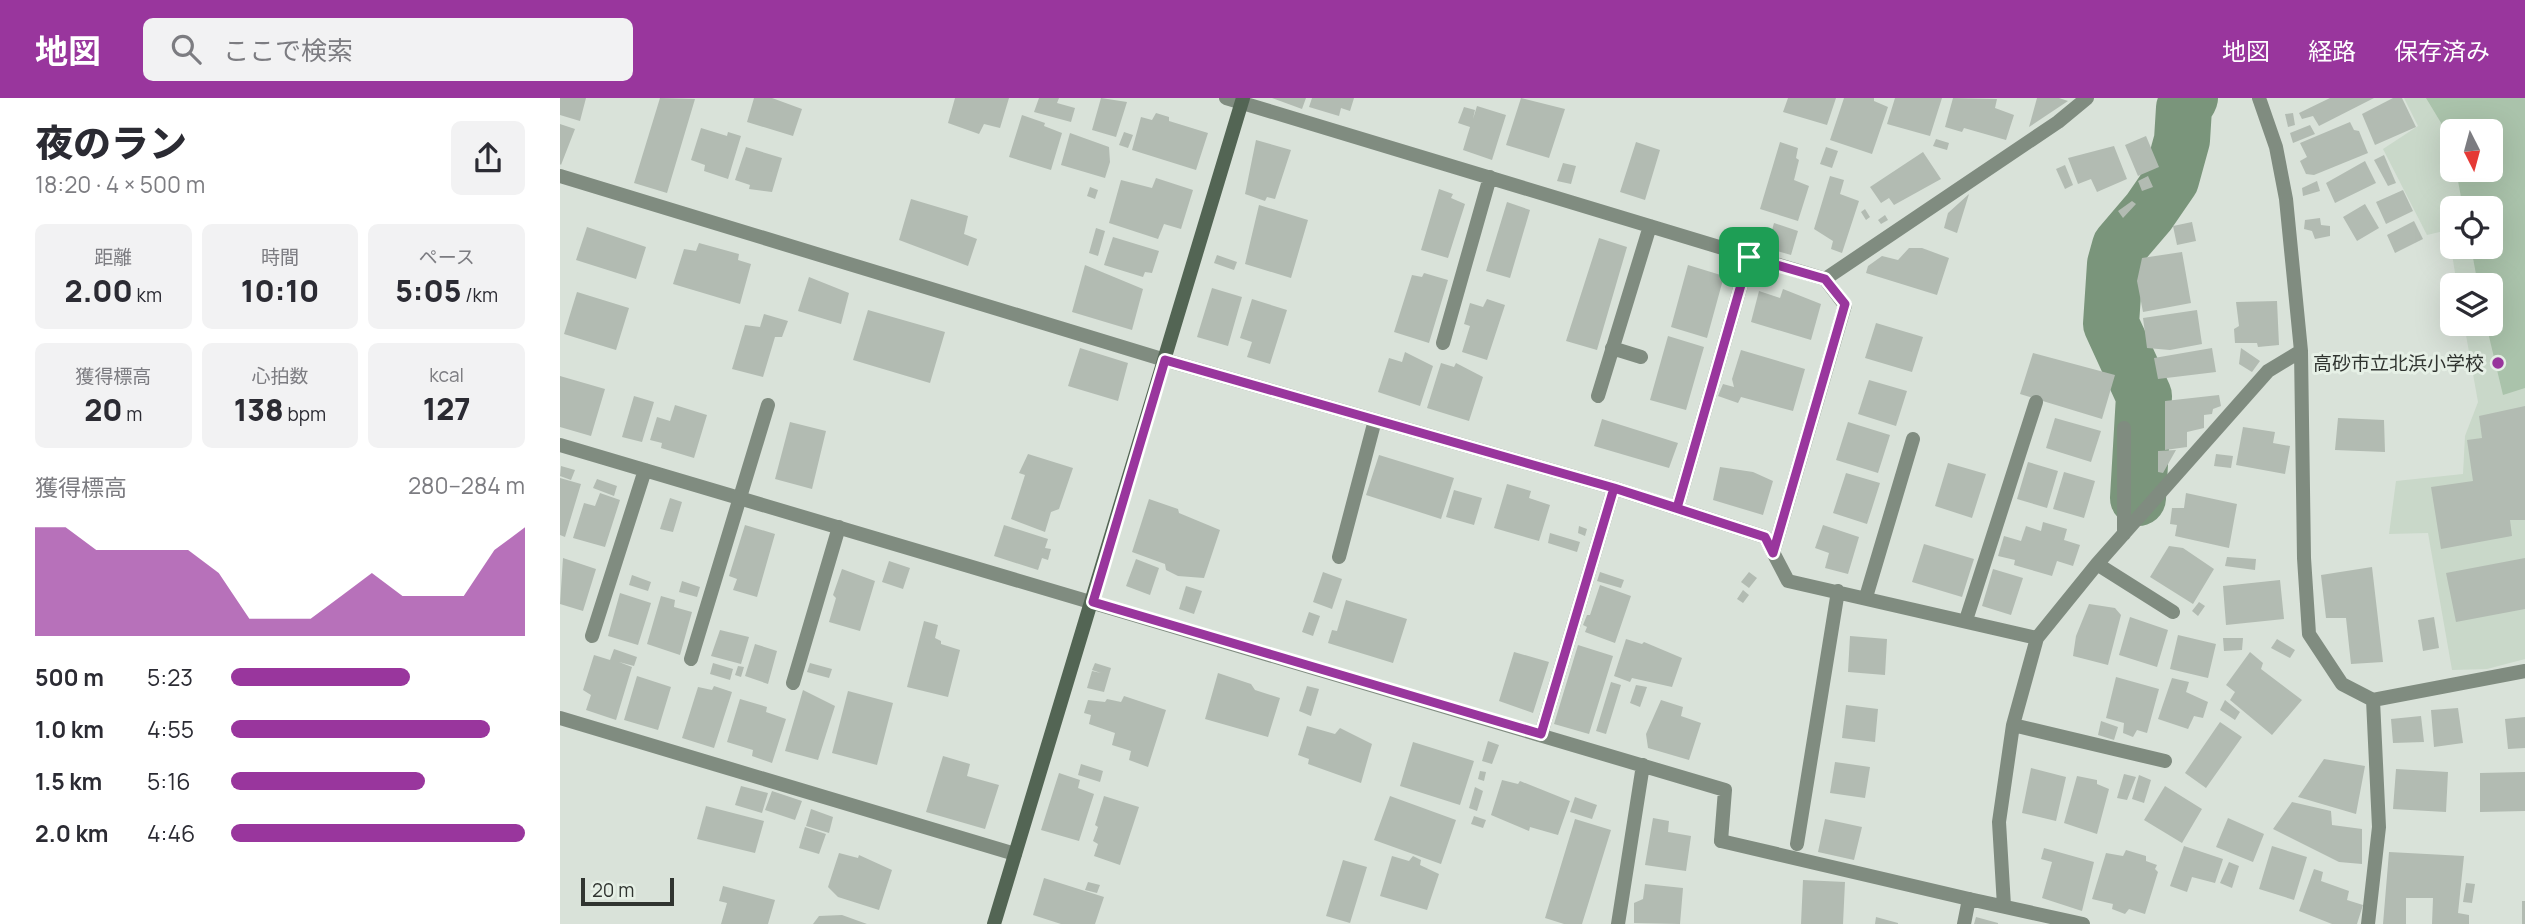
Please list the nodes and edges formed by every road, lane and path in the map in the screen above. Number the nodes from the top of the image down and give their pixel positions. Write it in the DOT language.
graph roads {
  1 [pos="1226,98"];
  2 [pos="2087,98"];
  3 [pos="2259,98"];
  4 [pos="1242,100"];
  5 [pos="560,176"];
  6 [pos="1490,177"];
  7 [pos="1650,226"];
  8 [pos="1749,257"];
  9 [pos="1825,279"];
  10 [pos="1443,343"];
  11 [pos="1612,348"];
  12 [pos="2301,351"];
  13 [pos="1641,358"];
  14 [pos="1165,360"];
  15 [pos="1598,396"];
  16 [pos="2036,402"];
  17 [pos="768,405"];
  18 [pos="1375,420"];
  19 [pos="2124,428"];
  20 [pos="1913,439"];
  21 [pos="560,445"];
  22 [pos="645,470"];
  23 [pos="1614,488"];
  24 [pos="740,498"];
  25 [pos="1677,508"];
  26 [pos="839,527"];
  27 [pos="2124,534"];
  28 [pos="1773,553"];
  29 [pos="1339,557"];
  30 [pos="2097,564"];
  31 [pos="1838,591"];
  32 [pos="1866,597"];
  33 [pos="1093,602"];
  34 [pos="2173,612"];
  35 [pos="1966,620"];
  36 [pos="592,636"];
  37 [pos="2037,638"];
  38 [pos="691,659"];
  39 [pos="2525,671"];
  40 [pos="793,683"];
  41 [pos="2373,700"];
  42 [pos="560,718"];
  43 [pos="2013,725"];
  44 [pos="1541,734"];
  45 [pos="2165,761"];
  46 [pos="1643,765"];
  47 [pos="1797,844"];
  48 [pos="1016,854"];
  49 [pos="1969,899"];
  50 [pos="2004,906"];
  51 [pos="994,924"];
  52 [pos="1618,924"];
  53 [pos="1964,924"];
  54 [pos="2080,924"];
  55 [pos="2368,924"];
  1 -- 4 [label="street"];
  2 -- 9 [label="street"];
  3 -- 12 [label="street"];
  4 -- 6 [label="street"];
  4 -- 14 [label="street"];
  5 -- 14 [label="street"];
  6 -- 7 [label="street"];
  6 -- 10 [label="street"];
  7 -- 8 [label="street"];
  7 -- 11 [label="street"];
  8 -- 9 [label="street"];
  8 -- 25 [label="street"];
  9 -- 28 [label="street"];
  11 -- 13 [label="street"];
  11 -- 15 [label="street"];
  12 -- 27 [label="street"];
  12 -- 41 [label="street"];
  14 -- 18 [label="street"];
  14 -- 33 [label="street"];
  16 -- 35 [label="street"];
  17 -- 24 [label="street"];
  18 -- 23 [label="street"];
  18 -- 29 [label="street"];
  19 -- 27 [label="street"];
  20 -- 32 [label="street"];
  21 -- 22 [label="street"];
  22 -- 24 [label="street"];
  22 -- 36 [label="street"];
  23 -- 25 [label="street"];
  23 -- 44 [label="street"];
  24 -- 26 [label="street"];
  24 -- 38 [label="street"];
  25 -- 28 [label="street"];
  26 -- 33 [label="street"];
  26 -- 40 [label="street"];
  27 -- 30 [label="street"];
  28 -- 31 [label="street"];
  30 -- 34 [label="street"];
  30 -- 37 [label="street"];
  31 -- 32 [label="street"];
  31 -- 47 [label="street"];
  32 -- 35 [label="street"];
  33 -- 44 [label="street"];
  33 -- 48 [label="street"];
  35 -- 37 [label="street"];
  37 -- 43 [label="street"];
  39 -- 41 [label="street"];
  41 -- 55 [label="street"];
  42 -- 48 [label="street"];
  43 -- 45 [label="street"];
  43 -- 50 [label="street"];
  44 -- 46 [label="street"];
  46 -- 49 [label="street"];
  46 -- 52 [label="street"];
  48 -- 51 [label="street"];
  49 -- 50 [label="street"];
  49 -- 53 [label="street"];
  50 -- 54 [label="street"];
}
